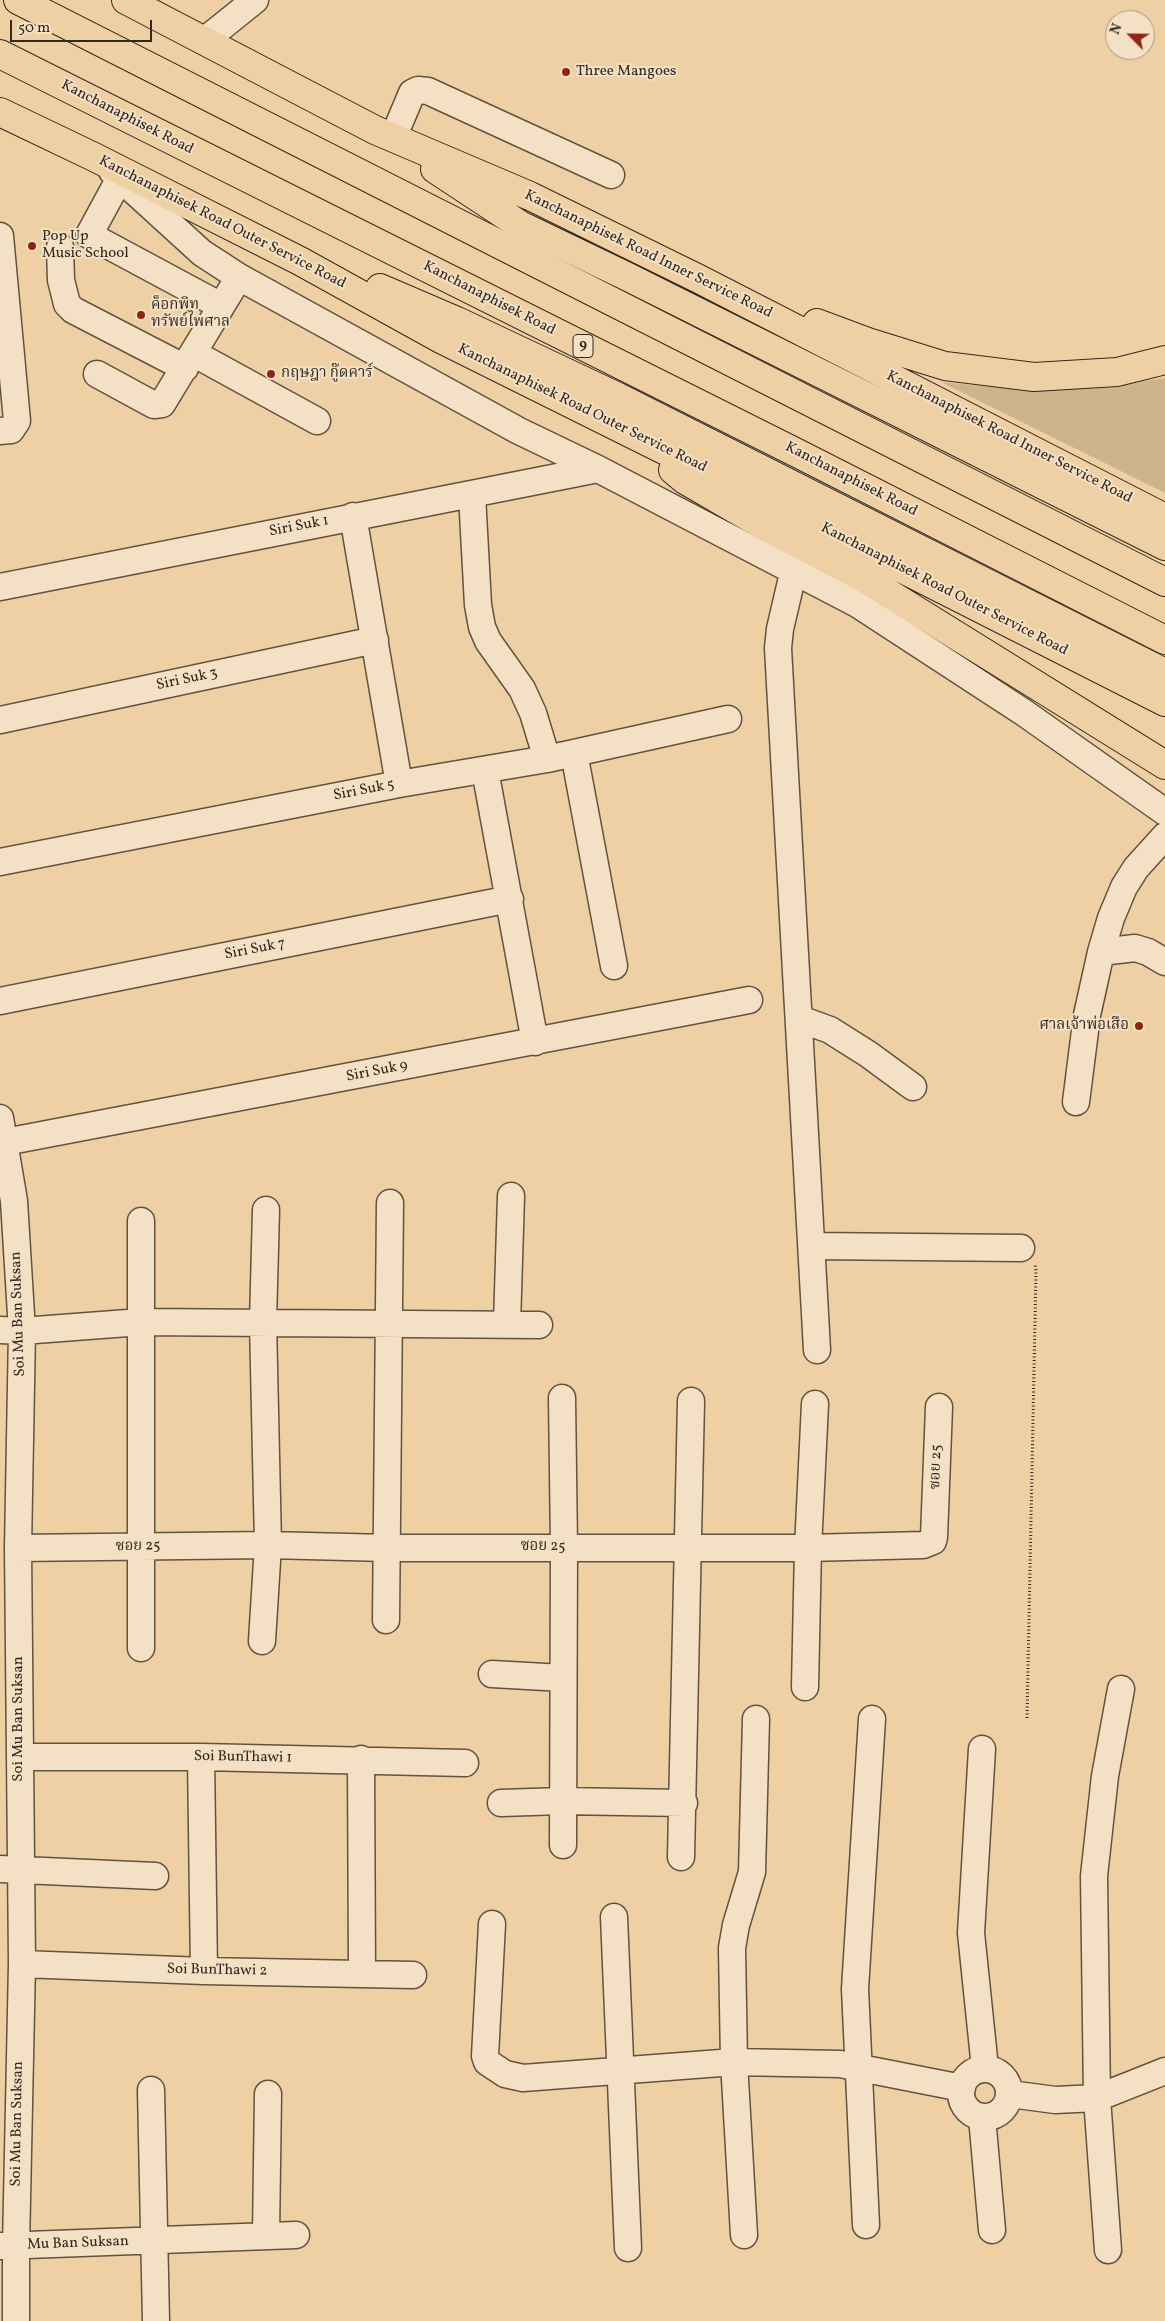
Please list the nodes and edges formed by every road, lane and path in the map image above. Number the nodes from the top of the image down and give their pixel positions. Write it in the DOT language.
graph roads {
  1 [pos="18,0"];
  2 [pos="255,0"];
  3 [pos="140,3"];
  4 [pos="204,41"];
  5 [pos="0,54"];
  6 [pos="0,112"];
  7 [pos="384,134"];
  8 [pos="94,157"];
  9 [pos="611,175"];
  10 [pos="120,178"];
  11 [pos="0,236"];
  12 [pos="60,247"];
  13 [pos="300,261"];
  14 [pos="239,277"];
  15 [pos="699,279"];
  16 [pos="221,306"];
  17 [pos="1165,360"];
  18 [pos="189,361"];
  19 [pos="97,374"];
  20 [pos="317,421"];
  21 [pos="623,429"];
  22 [pos="0,431"];
  23 [pos="598,469"];
  24 [pos="472,495"];
  25 [pos="1163,515"];
  26 [pos="353,516"];
  27 [pos="1165,546"];
  28 [pos="794,569"];
  29 [pos="1165,582"];
  30 [pos="0,586"];
  31 [pos="375,640"];
  32 [pos="1165,640"];
  33 [pos="1165,672"];
  34 [pos="1165,702"];
  35 [pos="0,720"];
  36 [pos="728,720"];
  37 [pos="574,754"];
  38 [pos="547,759"];
  39 [pos="1165,765"];
  40 [pos="486,770"];
  41 [pos="399,784"];
  42 [pos="1165,812"];
  43 [pos="1165,836"];
  44 [pos="0,862"];
  45 [pos="510,899"];
  46 [pos="1101,952"];
  47 [pos="1165,962"];
  48 [pos="614,966"];
  49 [pos="749,1000"];
  50 [pos="0,1001"];
  51 [pos="800,1019"];
  52 [pos="535,1042"];
  53 [pos="913,1087"];
  54 [pos="1076,1102"];
  55 [pos="2,1130"];
  56 [pos="511,1196"];
  57 [pos="390,1203"];
  58 [pos="266,1210"];
  59 [pos="141,1221"];
  60 [pos="813,1246"];
  61 [pos="1021,1248"];
  62 [pos="141,1322"];
  63 [pos="263,1322"];
  64 [pos="388,1324"];
  65 [pos="507,1324"];
  66 [pos="539,1325"];
  67 [pos="11,1331"];
  68 [pos="817,1350"];
  69 [pos="562,1398"];
  70 [pos="691,1401"];
  71 [pos="815,1404"];
  72 [pos="939,1406"];
  73 [pos="10,1457"];
  74 [pos="268,1545"];
  75 [pos="142,1547"];
  76 [pos="564,1547"];
  77 [pos="18,1548"];
  78 [pos="387,1548"];
  79 [pos="689,1548"];
  80 [pos="808,1548"];
  81 [pos="386,1620"];
  82 [pos="262,1640"];
  83 [pos="141,1648"];
  84 [pos="10,1656"];
  85 [pos="492,1674"];
  86 [pos="563,1678"];
  87 [pos="805,1687"];
  88 [pos="1121,1690"];
  89 [pos="1027,1718"];
  90 [pos="756,1719"];
  91 [pos="872,1719"];
  92 [pos="982,1749"];
  93 [pos="20,1757"];
  94 [pos="201,1757"];
  95 [pos="361,1759"];
  96 [pos="465,1763"];
  97 [pos="562,1801"];
  98 [pos="501,1803"];
  99 [pos="684,1803"];
  100 [pos="563,1845"];
  101 [pos="681,1857"];
  102 [pos="10,1869"];
  103 [pos="155,1876"];
  104 [pos="614,1917"];
  105 [pos="492,1924"];
  106 [pos="22,1964"];
  107 [pos="204,1971"];
  108 [pos="362,1974"];
  109 [pos="412,1975"];
  110 [pos="734,2062"];
  111 [pos="858,2066"];
  112 [pos="985,2068"];
  113 [pos="621,2070"];
  114 [pos="1165,2071"];
  115 [pos="962,2088"];
  116 [pos="152,2090"];
  117 [pos="268,2094"];
  118 [pos="1010,2094"];
  119 [pos="1097,2098"];
  120 [pos="982,2117"];
  121 [pos="866,2225"];
  122 [pos="992,2230"];
  123 [pos="266,2235"];
  124 [pos="296,2235"];
  125 [pos="744,2235"];
  126 [pos="156,2241"];
  127 [pos="8,2246"];
  128 [pos="628,2248"];
  129 [pos="1108,2250"];
  130 [pos="16,2321"];
  131 [pos="156,2321"];
  1 -- 29 [label="main road"];
  2 -- 4 [label="street"];
  3 -- 4 [label="main road, Kanchanaphisek Road Inner Service Road"];
  4 -- 7 [label="main road, Kanchanaphisek Road Inner Service Road"];
  5 -- 32 [label="main road, Kanchanaphisek Road / 9"];
  6 -- 8 [label="main road, Kanchanaphisek Road Outer Service Road"];
  7 -- 9 [label="street"];
  7 -- 15 [label="main road, Kanchanaphisek Road Inner Service Road"];
  7 -- 27 [label="main road"];
  8 -- 10 [label="street"];
  8 -- 13 [label="main road, Kanchanaphisek Road Outer Service Road"];
  10 -- 14 [label="street"];
  10 -- 16 [label="street"];
  11 -- 22 [label="street"];
  12 -- 18 [label="street"];
  13 -- 21 [label="main road, Kanchanaphisek Road Outer Service Road"];
  13 -- 33 [label="main road"];
  14 -- 16 [label="street"];
  14 -- 23 [label="street"];
  15 -- 17 [label="main road"];
  15 -- 25 [label="main road, Kanchanaphisek Road Inner Service Road"];
  16 -- 18 [label="street"];
  18 -- 19 [label="street"];
  18 -- 20 [label="street"];
  21 -- 34 [label="main road, Kanchanaphisek Road Outer Service Road"];
  21 -- 39 [label="main road"];
  23 -- 24 [label="street, Siri Suk 1"];
  23 -- 28 [label="street"];
  24 -- 26 [label="street, Siri Suk 1"];
  24 -- 38 [label="street"];
  26 -- 30 [label="street, Siri Suk 1"];
  26 -- 31 [label="street"];
  28 -- 42 [label="street"];
  28 -- 51 [label="street"];
  31 -- 35 [label="street, Siri Suk 3"];
  31 -- 41 [label="street"];
  36 -- 37 [label="street, Siri Suk 5"];
  37 -- 38 [label="street, Siri Suk 5"];
  37 -- 48 [label="street"];
  38 -- 40 [label="street, Siri Suk 5"];
  40 -- 41 [label="street, Siri Suk 5"];
  40 -- 45 [label="street"];
  41 -- 44 [label="street, Siri Suk 5"];
  43 -- 46 [label="street"];
  45 -- 50 [label="street, Siri Suk 7"];
  45 -- 52 [label="street"];
  46 -- 47 [label="street"];
  46 -- 54 [label="street"];
  49 -- 52 [label="street, Siri Suk 9"];
  51 -- 53 [label="street"];
  51 -- 60 [label="street"];
  52 -- 55 [label="street, Siri Suk 9"];
  55 -- 67 [label="street, Soi Mu Ban Suksan"];
  56 -- 65 [label="street"];
  57 -- 64 [label="street"];
  58 -- 63 [label="street"];
  59 -- 62 [label="street"];
  60 -- 61 [label="street"];
  60 -- 68 [label="street"];
  61 -- 89 [label="path"];
  62 -- 63 [label="street"];
  62 -- 67 [label="street"];
  62 -- 75 [label="street"];
  63 -- 64 [label="street"];
  63 -- 74 [label="street"];
  64 -- 65 [label="street"];
  64 -- 78 [label="street"];
  65 -- 66 [label="street"];
  67 -- 73 [label="street, Soi Mu Ban Suksan"];
  69 -- 76 [label="street"];
  70 -- 79 [label="street"];
  71 -- 80 [label="street"];
  72 -- 80 [label="street, ซอย 25"];
  73 -- 77 [label="street, Soi Mu Ban Suksan"];
  74 -- 75 [label="street, ซอย 25"];
  74 -- 78 [label="street, ซอย 25"];
  74 -- 82 [label="street"];
  75 -- 77 [label="street, ซอย 25"];
  75 -- 83 [label="street"];
  76 -- 78 [label="street, ซอย 25"];
  76 -- 79 [label="street, ซอย 25"];
  76 -- 86 [label="street"];
  77 -- 84 [label="street, Soi Mu Ban Suksan"];
  78 -- 81 [label="street"];
  79 -- 80 [label="street, ซอย 25"];
  79 -- 99 [label="street"];
  80 -- 87 [label="street"];
  84 -- 93 [label="street, Soi Mu Ban Suksan"];
  85 -- 86 [label="street"];
  86 -- 97 [label="street"];
  88 -- 119 [label="street"];
  90 -- 110 [label="street"];
  91 -- 111 [label="street"];
  92 -- 112 [label="street"];
  93 -- 94 [label="street, Soi BunThawi 1"];
  93 -- 102 [label="street, Soi Mu Ban Suksan"];
  94 -- 95 [label="street, Soi BunThawi 1"];
  94 -- 107 [label="street"];
  95 -- 96 [label="street, Soi BunThawi 1"];
  95 -- 108 [label="street"];
  97 -- 98 [label="street"];
  97 -- 99 [label="street"];
  97 -- 100 [label="street"];
  99 -- 101 [label="street"];
  102 -- 103 [label="street"];
  102 -- 106 [label="street, Soi Mu Ban Suksan"];
  104 -- 113 [label="street"];
  105 -- 113 [label="street"];
  106 -- 107 [label="street, Soi BunThawi 2"];
  106 -- 127 [label="street, Soi Mu Ban Suksan"];
  107 -- 108 [label="street, Soi BunThawi 2"];
  108 -- 109 [label="street, Soi BunThawi 2"];
  110 -- 111 [label="street"];
  110 -- 113 [label="street"];
  110 -- 125 [label="street"];
  111 -- 115 [label="street"];
  111 -- 121 [label="street"];
  112 -- 115 [label="street"];
  112 -- 118 [label="street"];
  113 -- 128 [label="street"];
  114 -- 119 [label="street"];
  115 -- 120 [label="street"];
  116 -- 126 [label="street"];
  117 -- 123 [label="street"];
  118 -- 119 [label="street"];
  118 -- 120 [label="street"];
  119 -- 129 [label="street"];
  120 -- 122 [label="street"];
  123 -- 124 [label="street, Mu Ban Suksan"];
  123 -- 126 [label="street, Mu Ban Suksan"];
  126 -- 127 [label="street, Mu Ban Suksan"];
  126 -- 131 [label="street"];
  127 -- 130 [label="street, Soi Mu Ban Suksan"];
}
